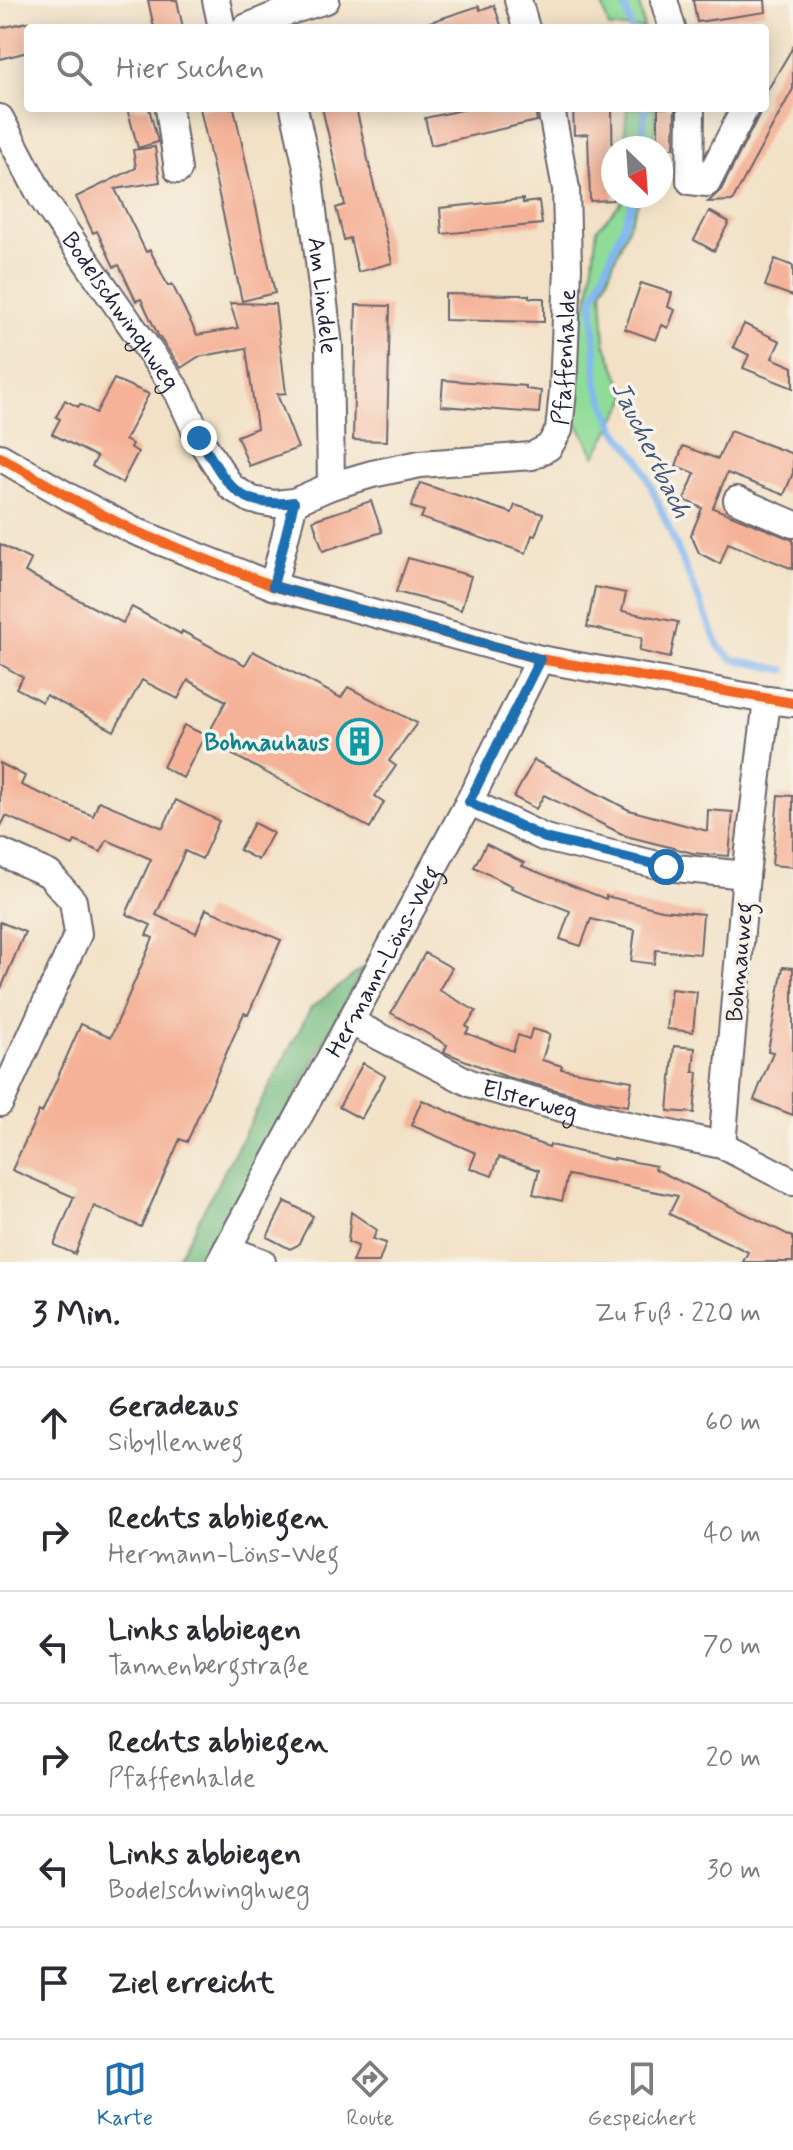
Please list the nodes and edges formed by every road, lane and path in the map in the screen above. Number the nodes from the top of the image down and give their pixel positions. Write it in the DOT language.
graph roads {
  1 [pos="216,0"];
  2 [pos="326,0"];
  3 [pos="518,0"];
  4 [pos="664,0"];
  5 [pos="276,22"];
  6 [pos="221,24"];
  7 [pos="525,24"];
  8 [pos="671,24"];
  9 [pos="170,112"];
  10 [pos="295,112"];
  11 [pos="552,112"];
  12 [pos="691,112"];
  13 [pos="743,112"];
  14 [pos="0,118"];
  15 [pos="178,170"];
  16 [pos="0,457"];
  17 [pos="331,486"];
  18 [pos="737,500"];
  19 [pos="294,502"];
  20 [pos="793,524"];
  21 [pos="273,586"];
  22 [pos="540,659"];
  23 [pos="780,702"];
  24 [pos="469,802"];
  25 [pos="0,852"];
  26 [pos="746,875"];
  27 [pos="351,1022"];
  28 [pos="0,1103"];
  29 [pos="722,1145"];
  30 [pos="793,1182"];
  31 [pos="224,1255"];
  32 [pos="262,1262"];
  1 -- 6 [label="street"];
  2 -- 5 [label="street"];
  3 -- 7 [label="street"];
  4 -- 8 [label="street"];
  9 -- 15 [label="street"];
  10 -- 17 [label="street, Am Lindele"];
  11 -- 17 [label="street, Pfaffenhalde"];
  12 -- 13 [label="street"];
  14 -- 19 [label="street, Bodelschwinghweg"];
  16 -- 21 [label="street"];
  17 -- 19 [label="street, Pfaffenhalde"];
  18 -- 20 [label="street"];
  19 -- 21 [label="street"];
  21 -- 22 [label="street"];
  22 -- 23 [label="street"];
  22 -- 24 [label="street, Hermann-Löns-Weg"];
  23 -- 26 [label="street, Bohnauweg"];
  24 -- 26 [label="street"];
  24 -- 27 [label="street, Hermann-Löns-Weg"];
  25 -- 28 [label="street"];
  26 -- 29 [label="street, Bohnauweg"];
  27 -- 29 [label="street, Elsterweg"];
  27 -- 31 [label="street, Hermann-Löns-Weg"];
  29 -- 30 [label="street"];
  31 -- 32 [label="street"];
}
